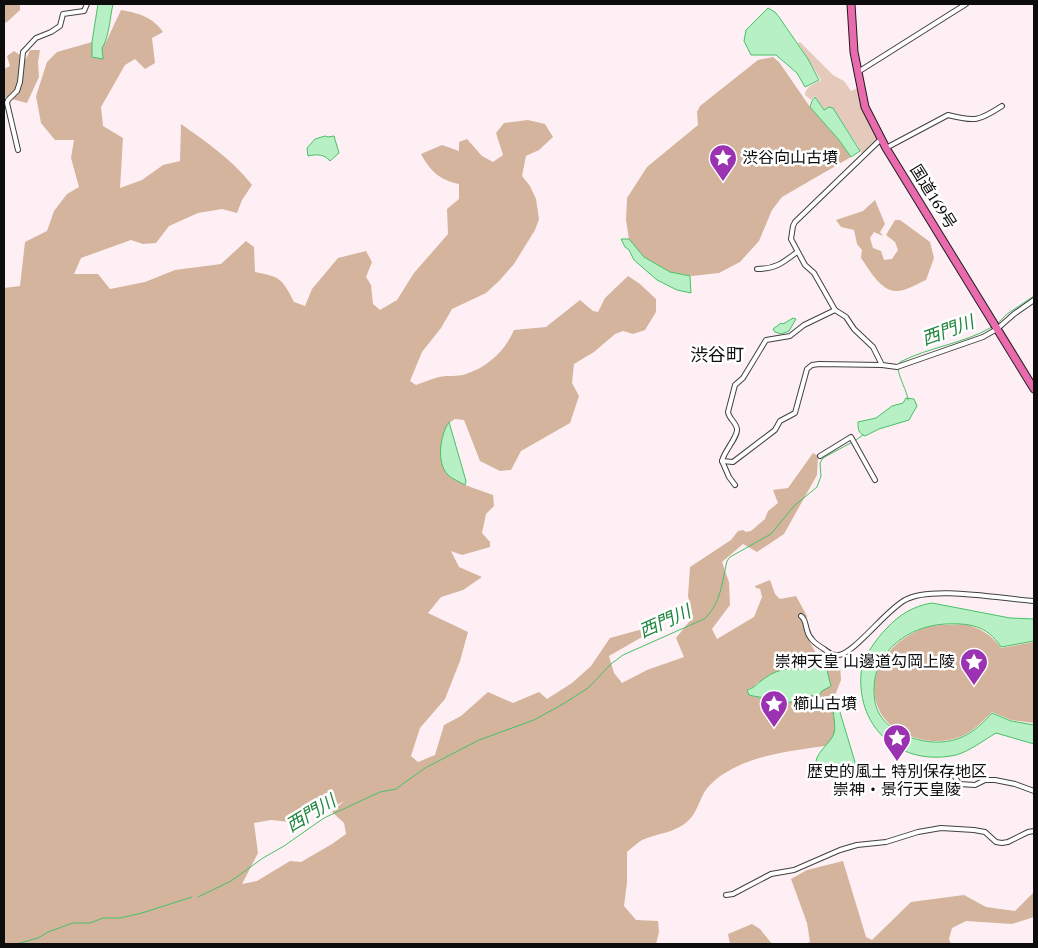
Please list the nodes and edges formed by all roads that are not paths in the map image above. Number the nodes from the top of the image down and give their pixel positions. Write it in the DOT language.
graph roads {
  1 [pos="87,4"];
  2 [pos="851,4"];
  3 [pos="966,4"];
  4 [pos="858,72"];
  5 [pos="1002,106"];
  6 [pos="881,139"];
  7 [pos="886,148"];
  8 [pos="18,150"];
  9 [pos="797,252"];
  10 [pos="757,269"];
  11 [pos="1032,302"];
  12 [pos="1034,309"];
  13 [pos="835,310"];
  14 [pos="997,329"];
  15 [pos="882,365"];
  16 [pos="1034,390"];
  17 [pos="820,456"];
  18 [pos="722,462"];
  19 [pos="875,480"];
  20 [pos="735,485"];
  21 [pos="1034,601"];
  22 [pos="801,616"];
  23 [pos="942,776"];
  24 [pos="1034,791"];
  25 [pos="1034,831"];
  26 [pos="726,895"];
  1 -- 8 [label="street"];
  2 -- 4 [label="highway, 国道169号"];
  3 -- 4 [label="street"];
  4 -- 6 [label="highway, 国道169号"];
  5 -- 7 [label="street"];
  6 -- 7 [label="highway, 国道169号"];
  6 -- 9 [label="street"];
  7 -- 14 [label="highway, 国道169号"];
  9 -- 10 [label="street"];
  9 -- 13 [label="street"];
  11 -- 12 [label="street"];
  11 -- 14 [label="street"];
  13 -- 15 [label="street"];
  13 -- 18 [label="street"];
  14 -- 15 [label="street"];
  14 -- 16 [label="highway, 国道169号"];
  15 -- 18 [label="street"];
  17 -- 19 [label="street"];
  18 -- 20 [label="street"];
  21 -- 22 [label="street"];
  23 -- 24 [label="street"];
  25 -- 26 [label="street"];
}
